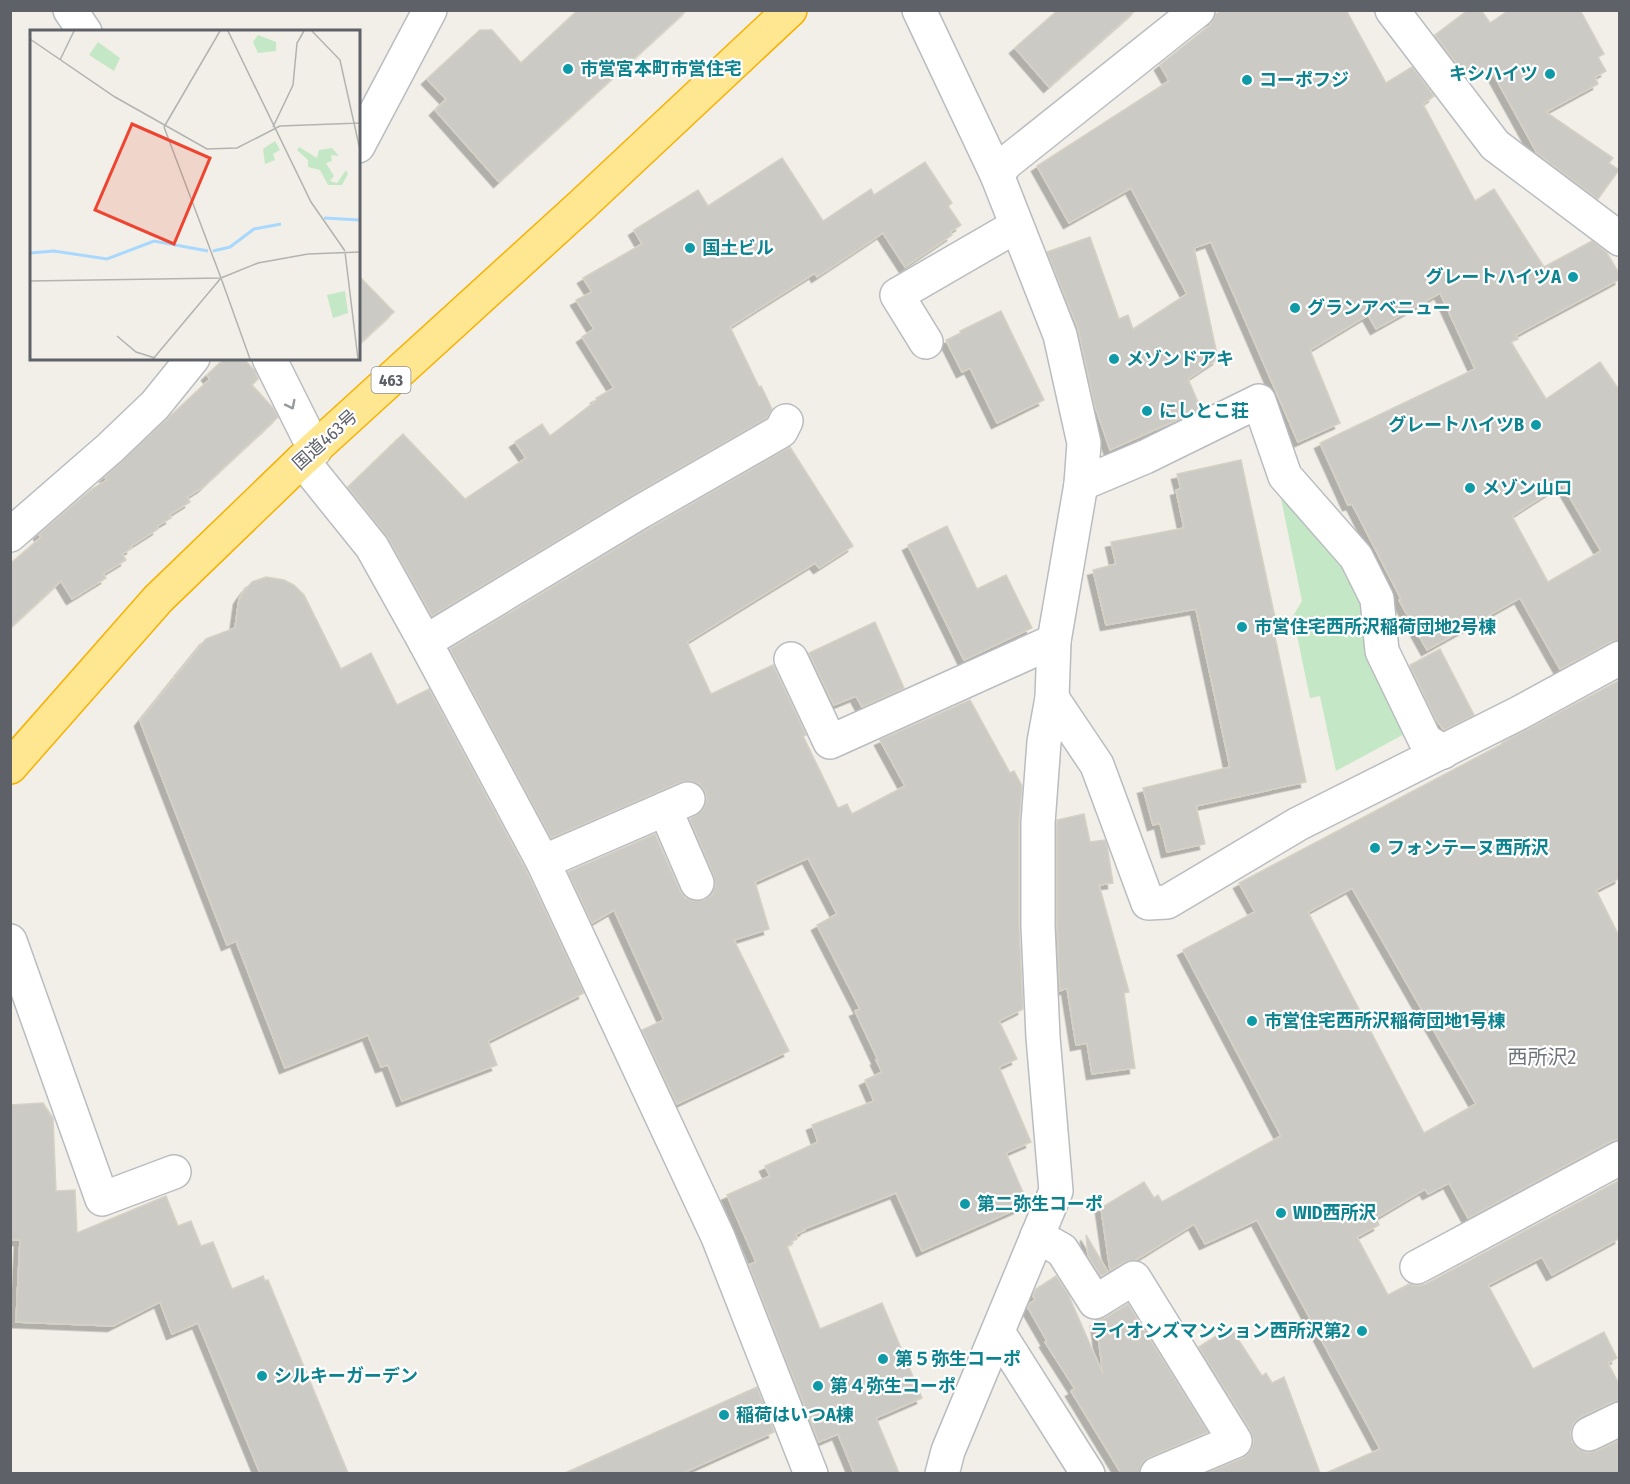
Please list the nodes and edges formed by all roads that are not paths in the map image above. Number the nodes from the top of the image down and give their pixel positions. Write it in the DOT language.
graph roads {
  1 [pos="70,10"];
  2 [pos="790,10"];
  3 [pos="919,10"];
  4 [pos="1198,10"];
  5 [pos="1392,10"];
  6 [pos="421,15"];
  7 [pos="84,30"];
  8 [pos="360,142"];
  9 [pos="997,175"];
  10 [pos="1016,226"];
  11 [pos="1620,239"];
  12 [pos="926,342"];
  13 [pos="191,360"];
  14 [pos="270,360"];
  15 [pos="786,421"];
  16 [pos="308,455"];
  17 [pos="1081,484"];
  18 [pos="10,535"];
  19 [pos="1054,641"];
  20 [pos="425,642"];
  21 [pos="1620,658"];
  22 [pos="791,659"];
  23 [pos="1052,698"];
  24 [pos="1443,752"];
  25 [pos="10,767"];
  26 [pos="543,862"];
  27 [pos="697,883"];
  28 [pos="10,941"];
  29 [pos="1620,1158"];
  30 [pos="174,1172"];
  31 [pos="1037,1236"];
  32 [pos="1418,1267"];
  33 [pos="998,1332"];
  34 [pos="1620,1419"];
  35 [pos="1589,1434"];
  36 [pos="802,1470"];
  37 [pos="942,1473"];
  38 [pos="1088,1473"];
  39 [pos="1157,1473"];
  1 -- 7 [label="street"];
  2 -- 16 [label="highway, 国道463号 / 463"];
  3 -- 9 [label="street"];
  4 -- 9 [label="street"];
  5 -- 11 [label="street"];
  6 -- 8 [label="street"];
  9 -- 10 [label="street"];
  10 -- 12 [label="street"];
  10 -- 17 [label="street"];
  13 -- 18 [label="street"];
  14 -- 16 [label="street, one-way"];
  15 -- 20 [label="street"];
  16 -- 20 [label="street"];
  16 -- 25 [label="highway, 国道463号 / 463"];
  17 -- 19 [label="street"];
  17 -- 24 [label="street"];
  19 -- 22 [label="street"];
  19 -- 23 [label="street"];
  20 -- 26 [label="street"];
  21 -- 24 [label="street"];
  23 -- 24 [label="street"];
  23 -- 31 [label="street"];
  26 -- 27 [label="street"];
  26 -- 36 [label="street"];
  28 -- 30 [label="street"];
  29 -- 32 [label="street"];
  31 -- 33 [label="street"];
  31 -- 39 [label="street"];
  33 -- 37 [label="street"];
  33 -- 38 [label="street"];
  34 -- 35 [label="street"];
}
